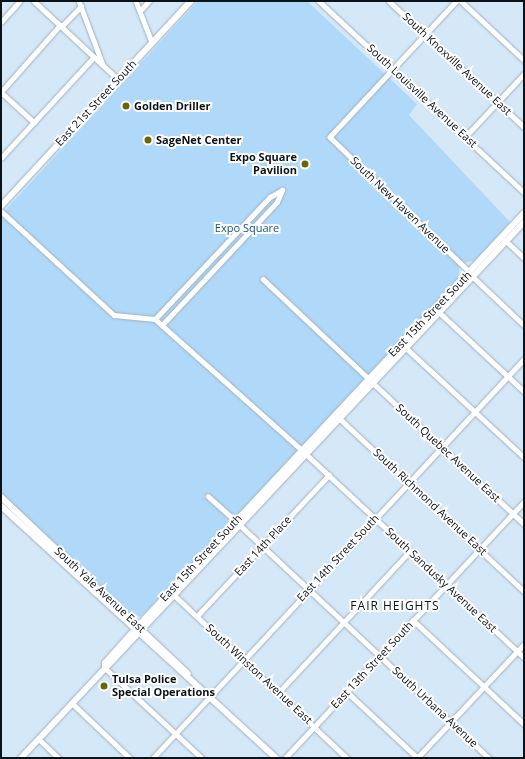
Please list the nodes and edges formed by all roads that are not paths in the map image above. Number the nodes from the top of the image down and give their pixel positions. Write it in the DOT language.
graph roads {
  1 [pos="20,1"];
  2 [pos="34,1"];
  3 [pos="136,1"];
  4 [pos="149,1"];
  5 [pos="191,1"];
  6 [pos="389,1"];
  7 [pos="457,1"];
  8 [pos="461,1"];
  9 [pos="321,2"];
  10 [pos="80,3"];
  11 [pos="140,11"];
  12 [pos="1,22"];
  13 [pos="61,26"];
  14 [pos="426,35"];
  15 [pos="152,42"];
  16 [pos="94,57"];
  17 [pos="524,60"];
  18 [pos="104,66"];
  19 [pos="393,70"];
  20 [pos="524,74"];
  21 [pos="118,79"];
  22 [pos="1,92"];
  23 [pos="498,102"];
  24 [pos="34,122"];
  25 [pos="524,127"];
  26 [pos="465,137"];
  27 [pos="2,155"];
  28 [pos="524,192"];
  29 [pos="1,206"];
  30 [pos="1,212"];
  31 [pos="524,214"];
  32 [pos="524,222"];
  33 [pos="504,239"];
  34 [pos="524,258"];
  35 [pos="471,274"];
  36 [pos="263,279"];
  37 [pos="438,311"];
  38 [pos="156,319"];
  39 [pos="524,324"];
  40 [pos="162,325"];
  41 [pos="404,345"];
  42 [pos="524,359"];
  43 [pos="508,376"];
  44 [pos="370,381"];
  45 [pos="524,391"];
  46 [pos="475,412"];
  47 [pos="337,416"];
  48 [pos="442,447"];
  49 [pos="304,452"];
  50 [pos="524,457"];
  51 [pos="329,475"];
  52 [pos="409,483"];
  53 [pos="208,496"];
  54 [pos="1,497"];
  55 [pos="524,502"];
  56 [pos="1,506"];
  57 [pos="513,514"];
  58 [pos="375,518"];
  59 [pos="238,523"];
  60 [pos="524,524"];
  61 [pos="28,527"];
  62 [pos="262,546"];
  63 [pos="480,549"];
  64 [pos="410,551"];
  65 [pos="446,585"];
  66 [pos="309,590"];
  67 [pos="524,591"];
  68 [pos="173,593"];
  69 [pos="197,616"];
  70 [pos="413,620"];
  71 [pos="344,622"];
  72 [pos="139,630"];
  73 [pos="524,644"];
  74 [pos="518,651"];
  75 [pos="380,656"];
  76 [pos="524,657"];
  77 [pos="244,660"];
  78 [pos="105,668"];
  79 [pos="484,687"];
  80 [pos="279,692"];
  81 [pos="347,692"];
  82 [pos="210,696"];
  83 [pos="72,703"];
  84 [pos="451,722"];
  85 [pos="524,724"];
  86 [pos="314,727"];
  87 [pos="175,733"];
  88 [pos="39,739"];
  89 [pos="21,758"];
  90 [pos="60,758"];
  91 [pos="130,758"];
  92 [pos="152,758"];
  93 [pos="202,758"];
  94 [pos="276,758"];
  95 [pos="285,758"];
  96 [pos="347,758"];
  97 [pos="418,758"];
  98 [pos="489,758"];
  1 -- 12 [label="street"];
  2 -- 13 [label="street"];
  3 -- 11 [label="street"];
  4 -- 11 [label="street"];
  5 -- 15 [label="main road, East 21st Street South"];
  6 -- 14 [label="street, South Knoxville Avenue East"];
  7 -- 14 [label="street"];
  8 -- 17 [label="street"];
  9 -- 19 [label="street, South Louisville Avenue East"];
  10 -- 13 [label="street"];
  10 -- 18 [label="street"];
  11 -- 15 [label="street"];
  13 -- 16 [label="street"];
  13 -- 22 [label="street"];
  14 -- 19 [label="street"];
  14 -- 23 [label="street, South Knoxville Avenue East"];
  15 -- 21 [label="main road, East 21st Street South"];
  16 -- 18 [label="street"];
  16 -- 24 [label="street"];
  18 -- 21 [label="street"];
  19 -- 26 [label="street, South Louisville Avenue East"];
  19 -- 35 [label="street, South New Haven Avenue"];
  20 -- 23 [label="street"];
  21 -- 29 [label="main road, East 21st Street South"];
  22 -- 24 [label="street"];
  23 -- 25 [label="street, South Knoxville Avenue East"];
  23 -- 26 [label="street"];
  24 -- 27 [label="street"];
  26 -- 28 [label="street, South Louisville Avenue East"];
  30 -- 38 [label="street"];
  31 -- 33 [label="main road, East 15th Street South"];
  32 -- 33 [label="main road, East 15th Street South"];
  33 -- 34 [label="street"];
  33 -- 35 [label="main road, East 15th Street South"];
  35 -- 37 [label="main road, East 15th Street South"];
  35 -- 39 [label="street, South New Haven Avenue"];
  36 -- 44 [label="street, South Quebec Avenue East"];
  37 -- 41 [label="main road, East 15th Street South"];
  37 -- 43 [label="street"];
  38 -- 40 [label="street, South Sandusky Avenue East"];
  38 -- 40 [label="street"];
  40 -- 49 [label="street, South Sandusky Avenue East"];
  41 -- 44 [label="main road, East 15th Street South"];
  41 -- 46 [label="street"];
  42 -- 43 [label="street, East 14th Street South"];
  43 -- 45 [label="street"];
  43 -- 46 [label="street, East 14th Street South"];
  44 -- 47 [label="main road, East 15th Street South"];
  44 -- 47 [label="main road, East 15th Street South"];
  44 -- 48 [label="street, South Quebec Avenue East"];
  46 -- 48 [label="street, East 14th Street South"];
  46 -- 50 [label="street"];
  47 -- 49 [label="main road, East 15th Street South"];
  47 -- 52 [label="street, South Richmond Avenue East"];
  48 -- 52 [label="street, East 14th Street South"];
  48 -- 57 [label="street, South Quebec Avenue East"];
  49 -- 51 [label="street, South Sandusky Avenue East"];
  49 -- 59 [label="main road, East 15th Street South"];
  51 -- 58 [label="street, South Sandusky Avenue East"];
  51 -- 62 [label="street, East 14th Place"];
  52 -- 58 [label="street, East 14th Street South"];
  52 -- 63 [label="street, South Richmond Avenue East"];
  53 -- 59 [label="street, South Urbana Avenue"];
  54 -- 61 [label="main road, South Yale Avenue East"];
  55 -- 57 [label="street, East 13th Street South"];
  56 -- 61 [label="main road, South Yale Avenue East"];
  57 -- 60 [label="street, South Quebec Avenue East"];
  57 -- 63 [label="street, East 13th Street South"];
  58 -- 64 [label="street, South Sandusky Avenue East"];
  58 -- 66 [label="street, East 14th Street South"];
  59 -- 62 [label="street, South Urbana Avenue"];
  59 -- 68 [label="main road, East 15th Street South"];
  61 -- 72 [label="main road, South Yale Avenue East"];
  62 -- 66 [label="street, South Urbana Avenue"];
  62 -- 69 [label="street, East 14th Place"];
  63 -- 65 [label="street, East 13th Street South"];
  63 -- 67 [label="street, South Richmond Avenue East"];
  64 -- 65 [label="street, South Sandusky Avenue East"];
  64 -- 71 [label="street"];
  65 -- 70 [label="street, East 13th Street South"];
  65 -- 74 [label="street, South Sandusky Avenue East"];
  66 -- 71 [label="street, South Urbana Avenue"];
  66 -- 77 [label="street, East 14th Street South"];
  68 -- 69 [label="street, South Winston Avenue East"];
  68 -- 72 [label="main road, East 15th Street South"];
  69 -- 77 [label="street, South Winston Avenue East"];
  70 -- 75 [label="street, East 13th Street South"];
  70 -- 79 [label="street"];
  71 -- 75 [label="street, South Urbana Avenue"];
  71 -- 80 [label="street"];
  72 -- 78 [label="main road, East 15th Street South"];
  72 -- 82 [label="main road, South Yale Avenue East"];
  73 -- 74 [label="street"];
  74 -- 76 [label="street, South Sandusky Avenue East"];
  74 -- 79 [label="street"];
  75 -- 81 [label="street, East 13th Street South"];
  75 -- 84 [label="street, South Urbana Avenue"];
  77 -- 80 [label="street, South Winston Avenue East"];
  77 -- 82 [label="street, East 14th Street South"];
  78 -- 83 [label="main road, East 15th Street South"];
  78 -- 87 [label="street"];
  79 -- 84 [label="street"];
  79 -- 85 [label="street"];
  80 -- 86 [label="street, South Winston Avenue East"];
  81 -- 86 [label="street, East 13th Street South"];
  81 -- 97 [label="street"];
  82 -- 87 [label="street, East 14th Street South"];
  82 -- 94 [label="main road, South Yale Avenue East"];
  83 -- 88 [label="main road, East 15th Street South"];
  83 -- 91 [label="street"];
  84 -- 97 [label="street"];
  84 -- 98 [label="street, South Urbana Avenue"];
  86 -- 95 [label="street, East 13th Street South"];
  86 -- 96 [label="street, South Winston Avenue East"];
  87 -- 92 [label="street, East 14th Street South"];
  87 -- 93 [label="street"];
  88 -- 89 [label="main road, East 15th Street South"];
  88 -- 90 [label="street"];
}
